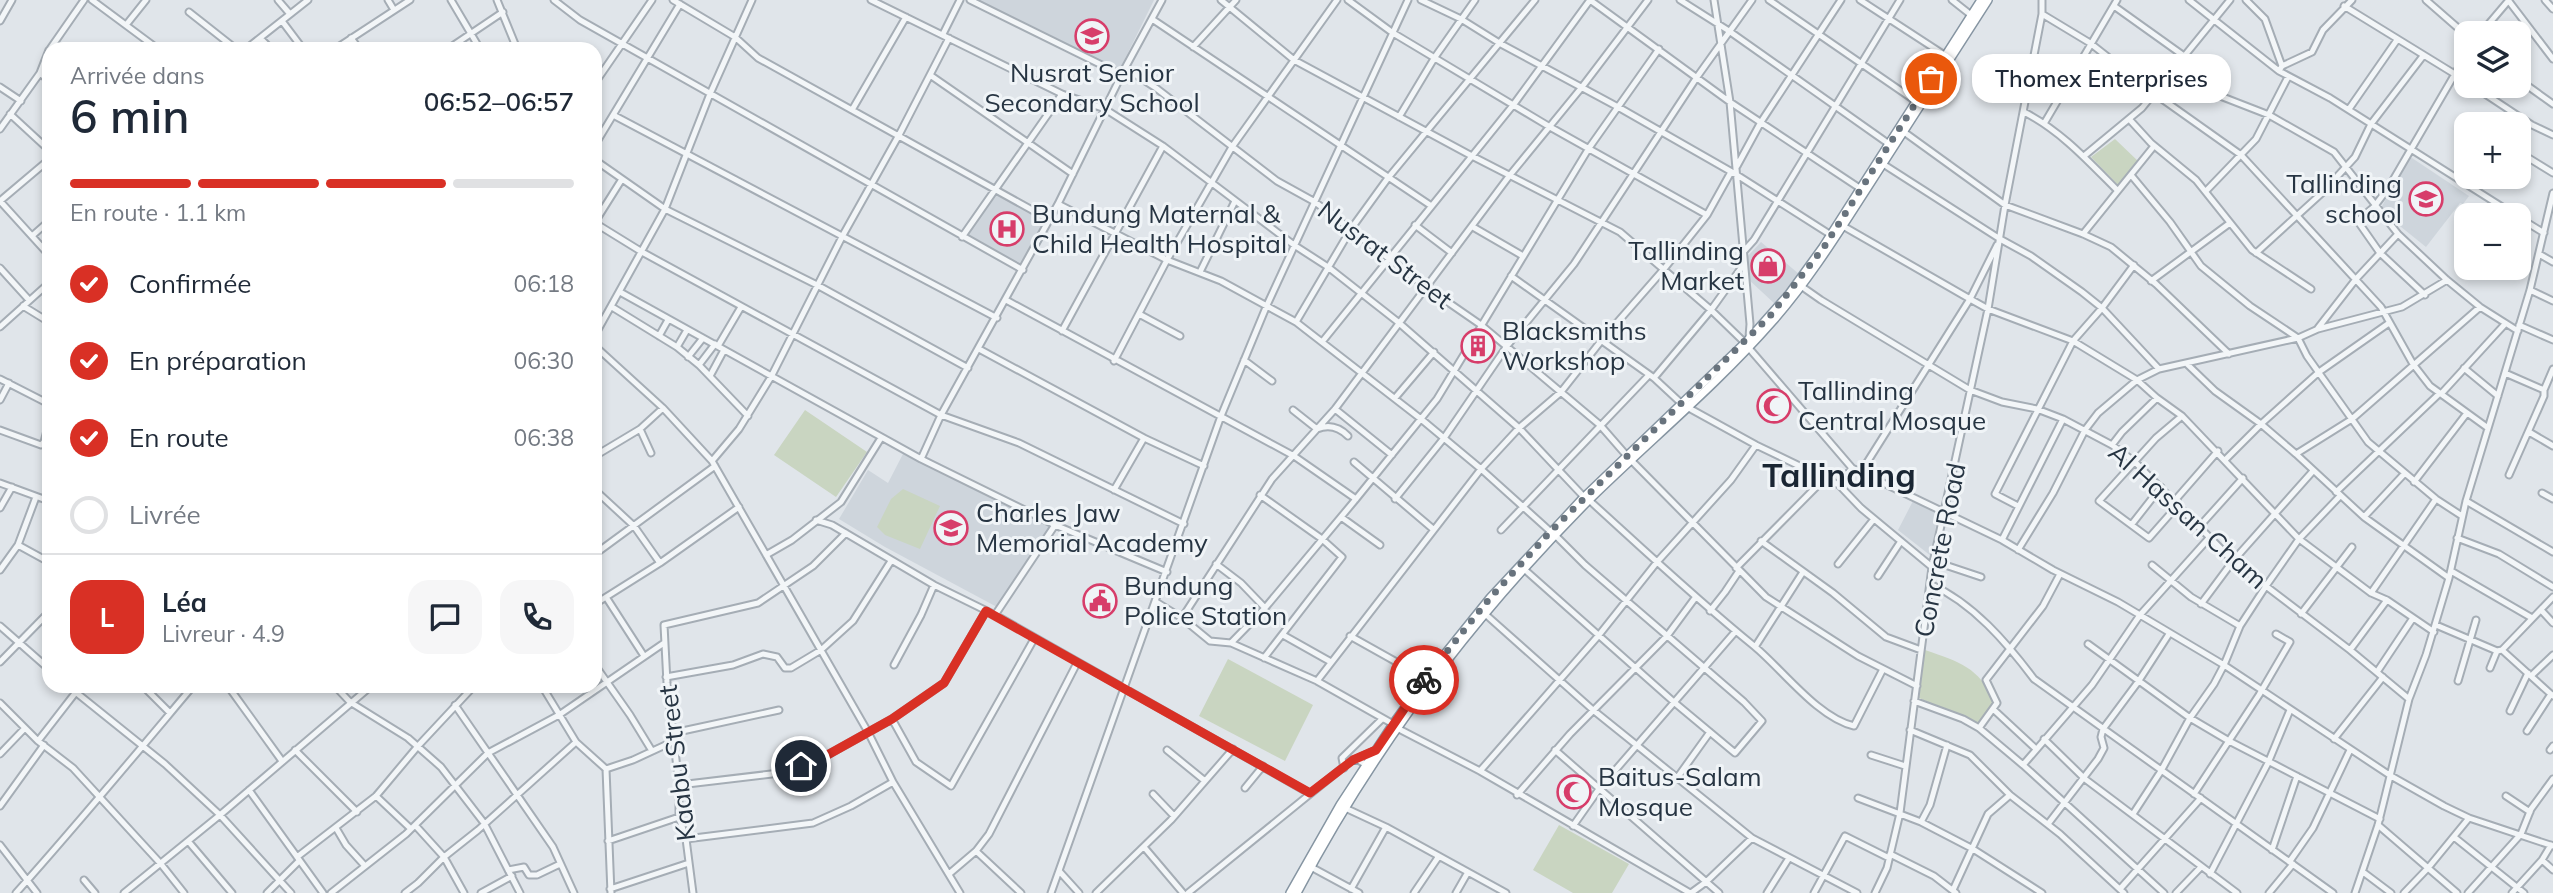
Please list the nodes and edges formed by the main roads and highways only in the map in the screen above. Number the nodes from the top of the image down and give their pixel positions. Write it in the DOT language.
graph roads {
  1 [pos="1981,0"];
  2 [pos="1988,0"];
  3 [pos="1746,344"];
  4 [pos="1553,533"];
  5 [pos="1395,726"];
  6 [pos="1376,750"];
  7 [pos="1367,769"];
  8 [pos="1356,780"];
  9 [pos="1343,806"];
  10 [pos="1290,893"];
  11 [pos="1297,893"];
  1 -- 3 [label="highway"];
  2 -- 3 [label="highway"];
  3 -- 4 [label="highway"];
  4 -- 5 [label="highway"];
  4 -- 5 [label="highway"];
  5 -- 6 [label="highway"];
  5 -- 7 [label="highway"];
  6 -- 7 [label="highway"];
  6 -- 8 [label="highway"];
  7 -- 8 [label="highway"];
  7 -- 9 [label="highway"];
  8 -- 9 [label="highway"];
  9 -- 10 [label="highway"];
  9 -- 11 [label="highway"];
}
